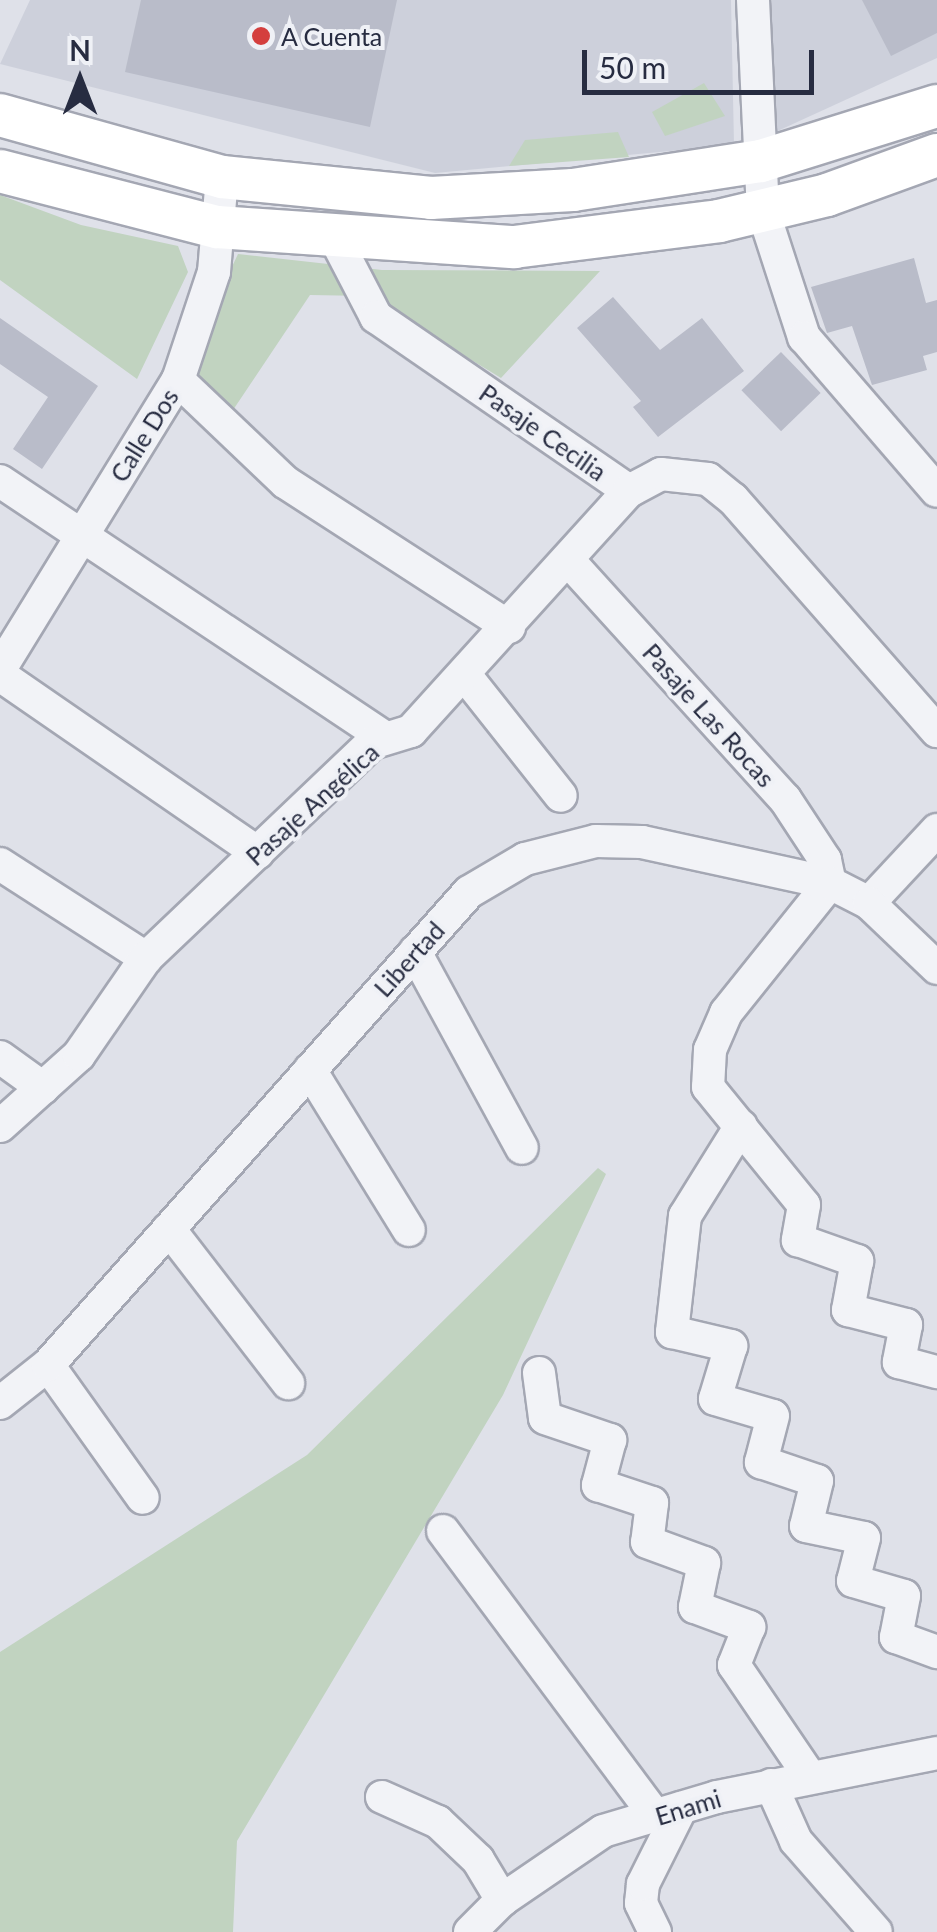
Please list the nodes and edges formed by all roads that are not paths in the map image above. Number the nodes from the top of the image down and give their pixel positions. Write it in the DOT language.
graph roads {
  1 [pos="753,0"];
  2 [pos="937,106"];
  3 [pos="0,116"];
  4 [pos="937,155"];
  5 [pos="762,161"];
  6 [pos="0,171"];
  7 [pos="222,177"];
  8 [pos="763,211"];
  9 [pos="217,227"];
  10 [pos="336,240"];
  11 [pos="178,380"];
  12 [pos="0,481"];
  13 [pos="937,491"];
  14 [pos="629,492"];
  15 [pos="80,538"];
  16 [pos="568,560"];
  17 [pos="508,627"];
  18 [pos="0,672"];
  19 [pos="465,675"];
  20 [pos="937,731"];
  21 [pos="385,738"];
  22 [pos="561,796"];
  23 [pos="937,830"];
  24 [pos="258,853"];
  25 [pos="0,864"];
  26 [pos="830,882"];
  27 [pos="869,903"];
  28 [pos="415,952"];
  29 [pos="146,958"];
  30 [pos="937,968"];
  31 [pos="0,1057"];
  32 [pos="310,1070"];
  33 [pos="42,1088"];
  34 [pos="0,1126"];
  35 [pos="741,1126"];
  36 [pos="522,1148"];
  37 [pos="169,1229"];
  38 [pos="408,1230"];
  39 [pos="48,1365"];
  40 [pos="937,1372"];
  41 [pos="539,1373"];
  42 [pos="288,1383"];
  43 [pos="0,1403"];
  44 [pos="144,1498"];
  45 [pos="443,1531"];
  46 [pos="937,1652"];
  47 [pos="937,1754"];
  48 [pos="810,1777"];
  49 [pos="772,1786"];
  50 [pos="382,1797"];
  51 [pos="668,1813"];
  52 [pos="502,1900"];
  53 [pos="470,1932"];
  54 [pos="655,1932"];
  55 [pos="876,1932"];
  1 -- 5 [label="street"];
  2 -- 5 [label="main road"];
  3 -- 7 [label="main road"];
  4 -- 8 [label="main road"];
  5 -- 7 [label="main road"];
  5 -- 8 [label="street"];
  6 -- 9 [label="main road"];
  7 -- 9 [label="street, Calle Dos"];
  8 -- 10 [label="main road"];
  8 -- 13 [label="street"];
  9 -- 10 [label="main road"];
  9 -- 11 [label="street, Calle Dos"];
  10 -- 14 [label="street, Pasaje Cecilia"];
  11 -- 15 [label="street, Calle Dos"];
  11 -- 17 [label="street"];
  12 -- 15 [label="street"];
  14 -- 16 [label="street, Pasaje Angélica"];
  14 -- 20 [label="street, Pasaje Cecilia"];
  15 -- 18 [label="street, Calle Dos"];
  15 -- 21 [label="street"];
  16 -- 17 [label="street, Pasaje Angélica"];
  16 -- 26 [label="street, Pasaje Las Rocas"];
  17 -- 19 [label="street, Pasaje Angélica"];
  18 -- 24 [label="street"];
  19 -- 21 [label="street, Pasaje Angélica"];
  19 -- 22 [label="street"];
  21 -- 24 [label="street, Pasaje Angélica"];
  23 -- 27 [label="street"];
  24 -- 29 [label="street, Pasaje Angélica"];
  25 -- 29 [label="street"];
  26 -- 27 [label="street, Libertad"];
  26 -- 28 [label="street, Libertad"];
  26 -- 35 [label="street"];
  27 -- 30 [label="street, Libertad"];
  28 -- 32 [label="street, Libertad"];
  28 -- 36 [label="street"];
  29 -- 33 [label="street, Pasaje Angélica"];
  31 -- 33 [label="street"];
  32 -- 37 [label="street, Libertad"];
  32 -- 38 [label="street"];
  33 -- 34 [label="street, Pasaje Angélica"];
  35 -- 40 [label="street"];
  35 -- 46 [label="street"];
  37 -- 39 [label="street, Libertad"];
  37 -- 42 [label="street"];
  39 -- 43 [label="street, Libertad"];
  39 -- 44 [label="street"];
  41 -- 48 [label="street"];
  45 -- 51 [label="street"];
  47 -- 48 [label="street, Enami"];
  48 -- 49 [label="street, Enami"];
  49 -- 51 [label="street, Enami"];
  49 -- 55 [label="street"];
  50 -- 52 [label="street"];
  51 -- 52 [label="street, Enami"];
  51 -- 54 [label="street"];
  52 -- 53 [label="street, Enami"];
}
